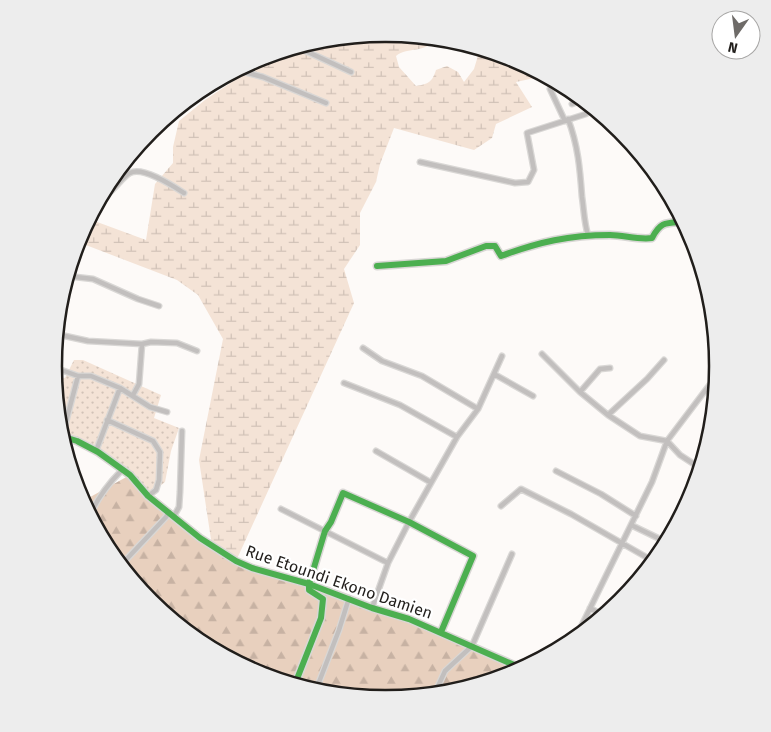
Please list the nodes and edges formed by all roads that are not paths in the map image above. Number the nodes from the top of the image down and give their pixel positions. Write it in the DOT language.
graph roads {
  1 [pos="309,52"];
  2 [pos="351,72"];
  3 [pos="248,73"];
  4 [pos="550,89"];
  5 [pos="326,103"];
  6 [pos="587,113"];
  7 [pos="566,120"];
  8 [pos="420,162"];
  9 [pos="118,184"];
  10 [pos="184,194"];
  11 [pos="676,222"];
  12 [pos="588,235"];
  13 [pos="377,266"];
  14 [pos="75,277"];
  15 [pos="159,306"];
  16 [pos="64,336"];
  17 [pos="142,344"];
  18 [pos="363,348"];
  19 [pos="196,351"];
  20 [pos="542,354"];
  21 [pos="502,356"];
  22 [pos="664,360"];
  23 [pos="610,368"];
  24 [pos="62,370"];
  25 [pos="494,374"];
  26 [pos="78,376"];
  27 [pos="344,383"];
  28 [pos="708,387"];
  29 [pos="120,388"];
  30 [pos="580,392"];
  31 [pos="133,395"];
  32 [pos="533,396"];
  33 [pos="478,409"];
  34 [pos="167,412"];
  35 [pos="608,416"];
  36 [pos="107,420"];
  37 [pos="67,422"];
  38 [pos="182,431"];
  39 [pos="457,437"];
  40 [pos="71,440"];
  41 [pos="667,441"];
  42 [pos="96,450"];
  43 [pos="376,451"];
  44 [pos="694,464"];
  45 [pos="122,470"];
  46 [pos="556,471"];
  47 [pos="430,482"];
  48 [pos="148,496"];
  49 [pos="94,506"];
  50 [pos="501,506"];
  51 [pos="281,509"];
  52 [pos="171,514"];
  53 [pos="636,516"];
  54 [pos="409,522"];
  55 [pos="631,525"];
  56 [pos="325,530"];
  57 [pos="659,539"];
  58 [pos="623,542"];
  59 [pos="512,554"];
  60 [pos="646,557"];
  61 [pos="126,559"];
  62 [pos="388,564"];
  63 [pos="309,584"];
  64 [pos="349,598"];
  65 [pos="372,608"];
  66 [pos="590,608"];
  67 [pos="596,611"];
  68 [pos="584,622"];
  69 [pos="441,632"];
  70 [pos="472,646"];
  71 [pos="512,664"];
  72 [pos="299,677"];
  73 [pos="319,682"];
  74 [pos="439,685"];
  1 -- 2 [label="street"];
  3 -- 5 [label="street"];
  4 -- 7 [label="street"];
  6 -- 7 [label="street"];
  7 -- 8 [label="street"];
  7 -- 12 [label="street"];
  9 -- 10 [label="street"];
  11 -- 12 [label="street"];
  12 -- 13 [label="street"];
  14 -- 15 [label="street"];
  16 -- 17 [label="street"];
  17 -- 19 [label="street"];
  17 -- 31 [label="street"];
  18 -- 33 [label="street"];
  20 -- 30 [label="street"];
  21 -- 25 [label="street"];
  22 -- 35 [label="street"];
  23 -- 30 [label="street"];
  24 -- 26 [label="street"];
  25 -- 32 [label="street"];
  25 -- 33 [label="street"];
  26 -- 29 [label="street"];
  26 -- 37 [label="street"];
  27 -- 39 [label="street"];
  28 -- 41 [label="street"];
  29 -- 31 [label="street"];
  29 -- 36 [label="street"];
  30 -- 35 [label="street"];
  31 -- 34 [label="street"];
  33 -- 39 [label="street"];
  35 -- 41 [label="street"];
  36 -- 42 [label="street"];
  36 -- 48 [label="street"];
  38 -- 52 [label="street"];
  39 -- 47 [label="street"];
  40 -- 42 [label="street, Rue Etoundi Ekono Damien"];
  41 -- 44 [label="street"];
  41 -- 53 [label="street"];
  42 -- 45 [label="street, Rue Etoundi Ekono Damien"];
  43 -- 47 [label="street"];
  45 -- 48 [label="street, Rue Etoundi Ekono Damien"];
  45 -- 49 [label="street"];
  46 -- 53 [label="street"];
  47 -- 54 [label="street"];
  48 -- 52 [label="street, Rue Etoundi Ekono Damien"];
  50 -- 58 [label="street"];
  51 -- 56 [label="street"];
  52 -- 61 [label="street"];
  52 -- 63 [label="street, Rue Etoundi Ekono Damien"];
  53 -- 55 [label="street"];
  54 -- 56 [label="street"];
  54 -- 62 [label="street"];
  54 -- 69 [label="street"];
  55 -- 57 [label="street"];
  55 -- 58 [label="street"];
  56 -- 62 [label="street"];
  56 -- 63 [label="street"];
  58 -- 60 [label="street"];
  58 -- 66 [label="street"];
  59 -- 70 [label="street"];
  62 -- 65 [label="street"];
  63 -- 64 [label="street, Rue Etoundi Ekono Damien"];
  63 -- 72 [label="street"];
  64 -- 65 [label="street, Rue Etoundi Ekono Damien"];
  64 -- 73 [label="street"];
  65 -- 69 [label="street, Rue Etoundi Ekono Damien"];
  66 -- 67 [label="street"];
  66 -- 68 [label="street"];
  69 -- 70 [label="street, Rue Etoundi Ekono Damien"];
  70 -- 71 [label="street, Rue Etoundi Ekono Damien"];
  70 -- 74 [label="street"];
}
